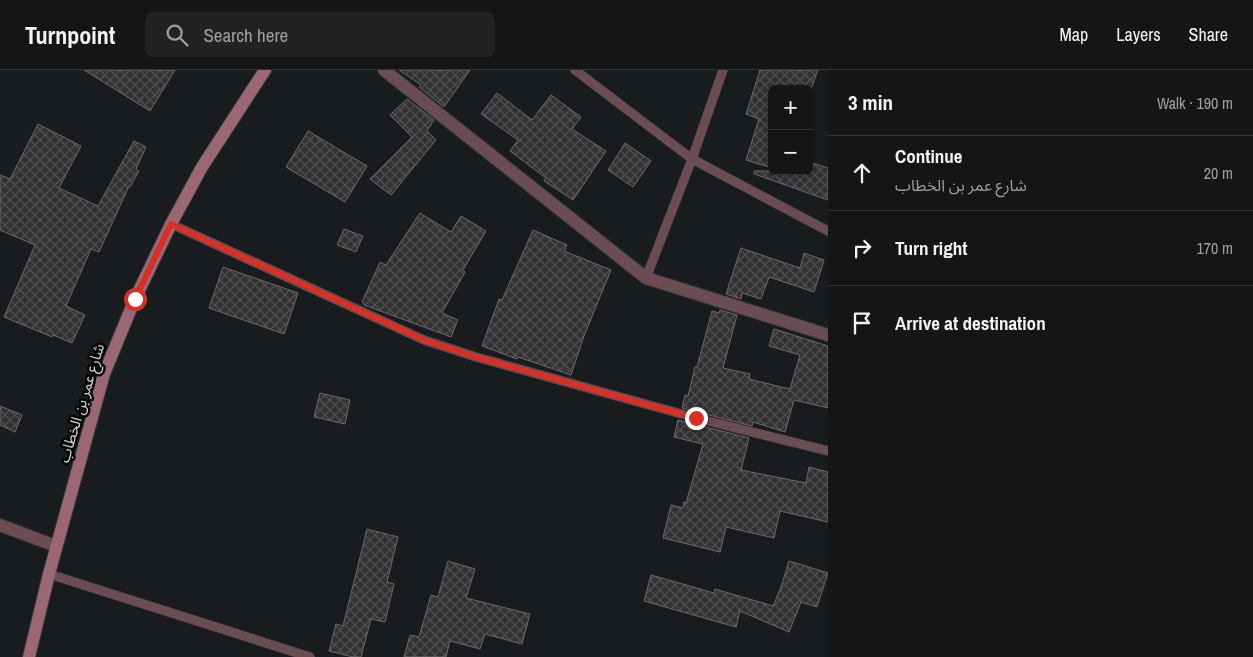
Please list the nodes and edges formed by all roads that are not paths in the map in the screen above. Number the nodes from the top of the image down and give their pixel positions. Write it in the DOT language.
graph roads {
  1 [pos="265,70"];
  2 [pos="384,70"];
  3 [pos="575,70"];
  4 [pos="723,70"];
  5 [pos="692,159"];
  6 [pos="171,224"];
  7 [pos="828,231"];
  8 [pos="646,278"];
  9 [pos="828,335"];
  10 [pos="828,451"];
  11 [pos="0,525"];
  12 [pos="56,546"];
  13 [pos="49,574"];
  14 [pos="29,657"];
  15 [pos="310,657"];
  1 -- 6 [label="main road, شارع عمر بن الخطاب"];
  2 -- 8 [label="street"];
  3 -- 5 [label="lane"];
  4 -- 5 [label="lane"];
  5 -- 7 [label="lane"];
  5 -- 8 [label="lane"];
  6 -- 10 [label="lane"];
  6 -- 12 [label="main road, شارع عمر بن الخطاب"];
  8 -- 9 [label="street"];
  11 -- 12 [label="street"];
  12 -- 13 [label="main road, شارع عمر بن الخطاب"];
  13 -- 14 [label="main road, شارع عمر بن الخطاب"];
  13 -- 15 [label="lane"];
}
